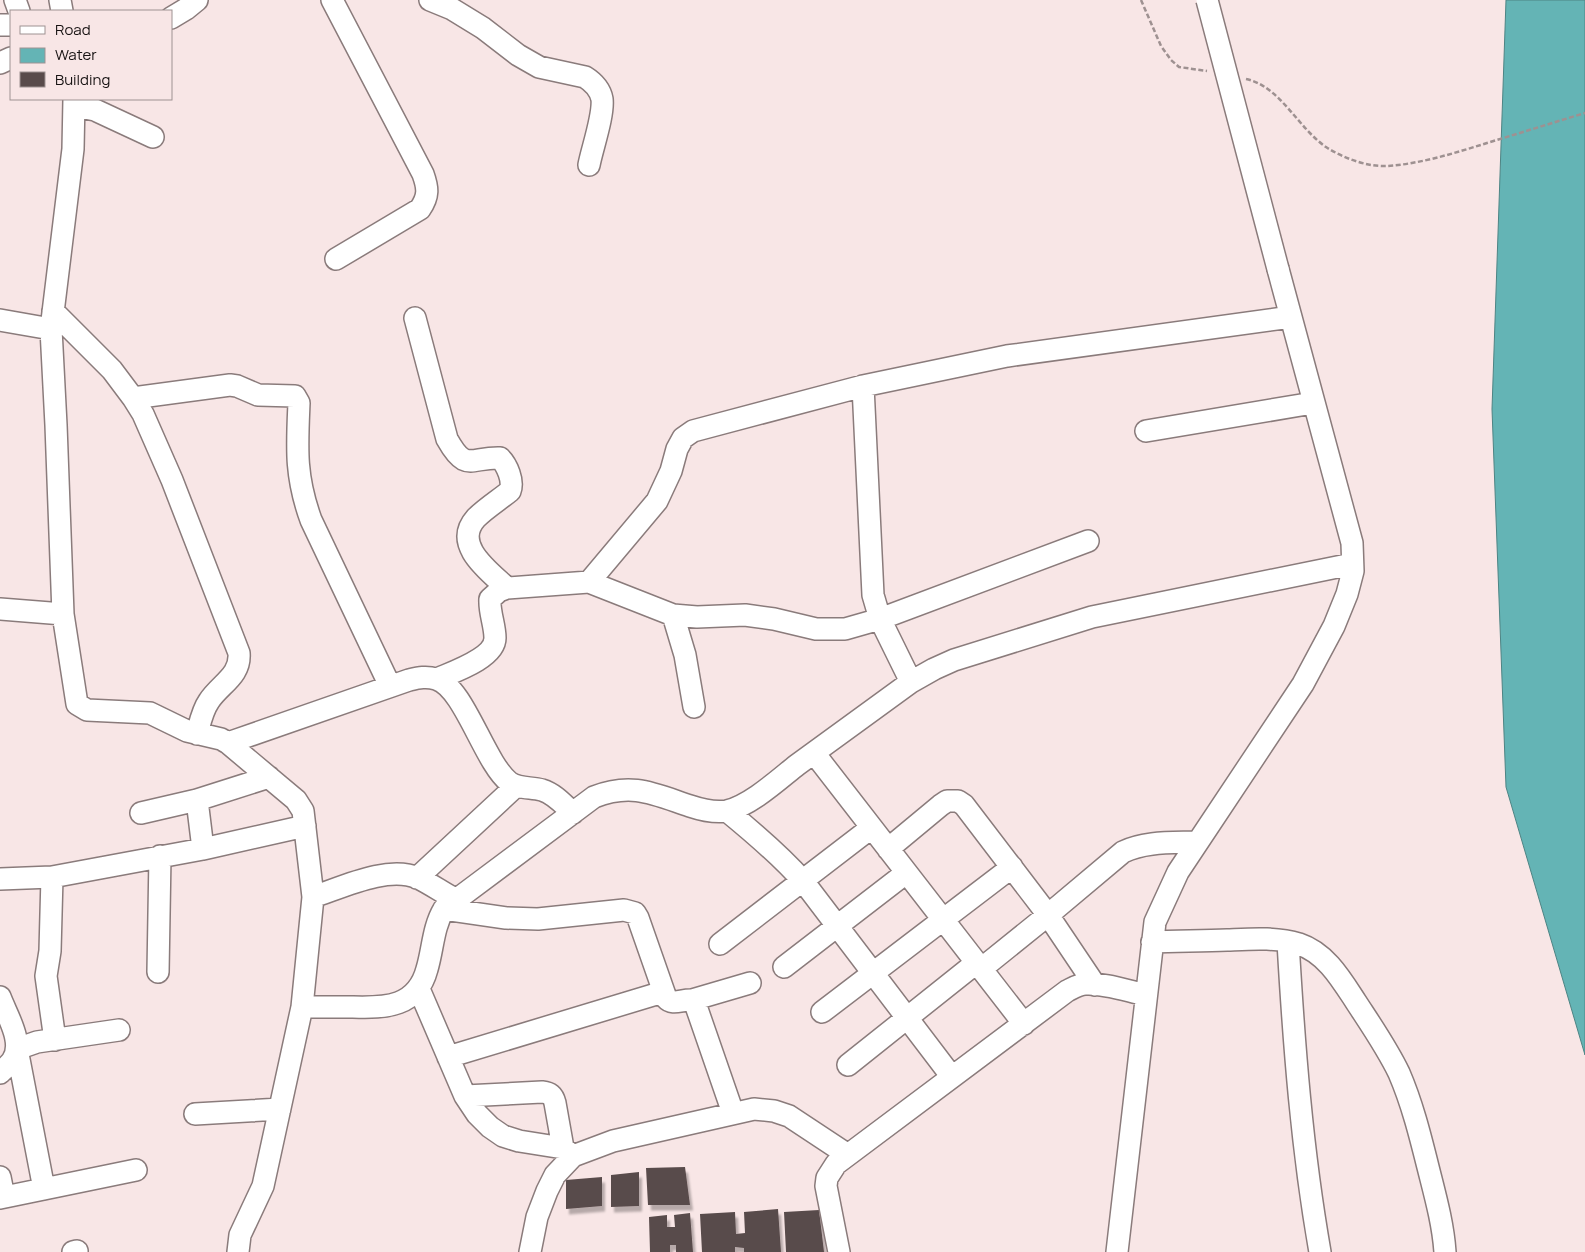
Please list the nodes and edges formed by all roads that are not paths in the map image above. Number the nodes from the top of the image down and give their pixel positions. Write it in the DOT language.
graph roads {
  1 [pos="197,0"];
  2 [pos="332,0"];
  3 [pos="430,0"];
  4 [pos="1207,0"];
  5 [pos="172,17"];
  6 [pos="74,102"];
  7 [pos="154,136"];
  8 [pos="589,166"];
  9 [pos="336,259"];
  10 [pos="1291,317"];
  11 [pos="415,318"];
  12 [pos="0,320"];
  13 [pos="52,320"];
  14 [pos="863,386"];
  15 [pos="133,398"];
  16 [pos="1313,403"];
  17 [pos="1146,431"];
  18 [pos="1088,541"];
  19 [pos="1352,564"];
  20 [pos="588,582"];
  21 [pos="507,588"];
  22 [pos="0,608"];
  23 [pos="62,614"];
  24 [pos="673,614"];
  25 [pos="880,619"];
  26 [pos="436,679"];
  27 [pos="911,682"];
  28 [pos="390,686"];
  29 [pos="694,707"];
  30 [pos="197,734"];
  31 [pos="228,742"];
  32 [pos="814,753"];
  33 [pos="268,777"];
  34 [pos="516,786"];
  35 [pos="197,800"];
  36 [pos="727,811"];
  37 [pos="141,813"];
  38 [pos="573,813"];
  39 [pos="305,826"];
  40 [pos="871,828"];
  41 [pos="1198,842"];
  42 [pos="203,849"];
  43 [pos="888,849"];
  44 [pos="160,856"];
  45 [pos="1012,867"];
  46 [pos="906,872"];
  47 [pos="52,878"];
  48 [pos="417,878"];
  49 [pos="0,879"];
  50 [pos="803,881"];
  51 [pos="313,897"];
  52 [pos="450,904"];
  53 [pos="1048,915"];
  54 [pos="943,920"];
  55 [pos="837,926"];
  56 [pos="1152,942"];
  57 [pos="1288,942"];
  58 [pos="720,944"];
  59 [pos="978,966"];
  60 [pos="784,967"];
  61 [pos="158,972"];
  62 [pos="873,973"];
  63 [pos="750,982"];
  64 [pos="1095,985"];
  65 [pos="419,989"];
  66 [pos="663,992"];
  67 [pos="1146,995"];
  68 [pos="0,997"];
  69 [pos="692,1000"];
  70 [pos="302,1007"];
  71 [pos="822,1012"];
  72 [pos="907,1018"];
  73 [pos="1024,1024"];
  74 [pos="119,1030"];
  75 [pos="54,1040"];
  76 [pos="17,1048"];
  77 [pos="448,1057"];
  78 [pos="848,1065"];
  79 [pos="0,1072"];
  80 [pos="952,1077"];
  81 [pos="465,1096"];
  82 [pos="280,1109"];
  83 [pos="733,1113"];
  84 [pos="195,1114"];
  85 [pos="568,1152"];
  86 [pos="848,1155"];
  87 [pos="136,1170"];
  88 [pos="44,1189"];
  89 [pos="1,1190"];
  90 [pos="73,1252"];
  91 [pos="77,1252"];
  92 [pos="238,1252"];
  93 [pos="530,1252"];
  94 [pos="839,1252"];
  95 [pos="1117,1252"];
  96 [pos="1320,1252"];
  97 [pos="1445,1252"];
  1 -- 5 [label="street"];
  2 -- 9 [label="street"];
  3 -- 8 [label="street"];
  4 -- 10 [label="street, bridge"];
  6 -- 7 [label="street"];
  6 -- 13 [label="street"];
  10 -- 14 [label="street"];
  10 -- 16 [label="street"];
  11 -- 21 [label="street"];
  12 -- 13 [label="street"];
  13 -- 15 [label="street"];
  13 -- 23 [label="street"];
  14 -- 20 [label="street"];
  14 -- 25 [label="street"];
  15 -- 28 [label="street"];
  15 -- 30 [label="street"];
  16 -- 17 [label="street"];
  16 -- 19 [label="street"];
  18 -- 25 [label="street"];
  19 -- 27 [label="street"];
  19 -- 41 [label="street"];
  20 -- 21 [label="street"];
  20 -- 24 [label="street"];
  21 -- 26 [label="street"];
  22 -- 23 [label="street"];
  23 -- 30 [label="street"];
  24 -- 25 [label="street"];
  24 -- 29 [label="street"];
  25 -- 27 [label="street"];
  26 -- 28 [label="street"];
  26 -- 34 [label="street"];
  27 -- 32 [label="street"];
  28 -- 31 [label="street"];
  30 -- 31 [label="street"];
  31 -- 33 [label="street"];
  32 -- 36 [label="street"];
  32 -- 40 [label="street"];
  33 -- 35 [label="street"];
  33 -- 39 [label="street"];
  34 -- 38 [label="street"];
  34 -- 48 [label="street"];
  35 -- 37 [label="street"];
  35 -- 42 [label="street"];
  36 -- 38 [label="street"];
  36 -- 50 [label="street"];
  38 -- 52 [label="street"];
  39 -- 42 [label="street"];
  39 -- 51 [label="street"];
  40 -- 43 [label="street"];
  40 -- 50 [label="street"];
  41 -- 53 [label="street"];
  41 -- 56 [label="street"];
  42 -- 44 [label="street"];
  43 -- 45 [label="street"];
  43 -- 46 [label="street"];
  44 -- 47 [label="street"];
  44 -- 61 [label="street"];
  45 -- 53 [label="street"];
  45 -- 54 [label="street"];
  46 -- 54 [label="street"];
  46 -- 55 [label="street"];
  47 -- 49 [label="street"];
  47 -- 75 [label="street"];
  48 -- 51 [label="street"];
  48 -- 52 [label="street"];
  50 -- 55 [label="street"];
  50 -- 58 [label="street"];
  51 -- 70 [label="street"];
  52 -- 65 [label="street"];
  52 -- 66 [label="street"];
  53 -- 59 [label="street"];
  53 -- 64 [label="street"];
  54 -- 59 [label="street"];
  54 -- 62 [label="street"];
  55 -- 60 [label="street"];
  55 -- 62 [label="street"];
  56 -- 57 [label="street"];
  56 -- 67 [label="street"];
  57 -- 96 [label="street"];
  57 -- 97 [label="street"];
  59 -- 72 [label="street"];
  59 -- 73 [label="street"];
  62 -- 71 [label="street"];
  62 -- 72 [label="street"];
  63 -- 69 [label="street"];
  64 -- 67 [label="street"];
  64 -- 73 [label="street"];
  65 -- 70 [label="street"];
  65 -- 77 [label="street"];
  66 -- 69 [label="street"];
  66 -- 77 [label="street"];
  67 -- 95 [label="street"];
  68 -- 76 [label="street"];
  69 -- 83 [label="street"];
  70 -- 82 [label="street"];
  72 -- 78 [label="street"];
  72 -- 80 [label="street"];
  73 -- 80 [label="street"];
  74 -- 75 [label="street"];
  75 -- 76 [label="street"];
  76 -- 79 [label="street"];
  76 -- 88 [label="street"];
  77 -- 81 [label="street"];
  80 -- 86 [label="street"];
  81 -- 85 [label="street"];
  81 -- 85 [label="street"];
  82 -- 84 [label="street"];
  82 -- 92 [label="street"];
  83 -- 85 [label="street"];
  83 -- 86 [label="street"];
  85 -- 93 [label="street"];
  86 -- 94 [label="street"];
  87 -- 88 [label="street"];
  88 -- 89 [label="street"];
  90 -- 91 [label="street"];
}
